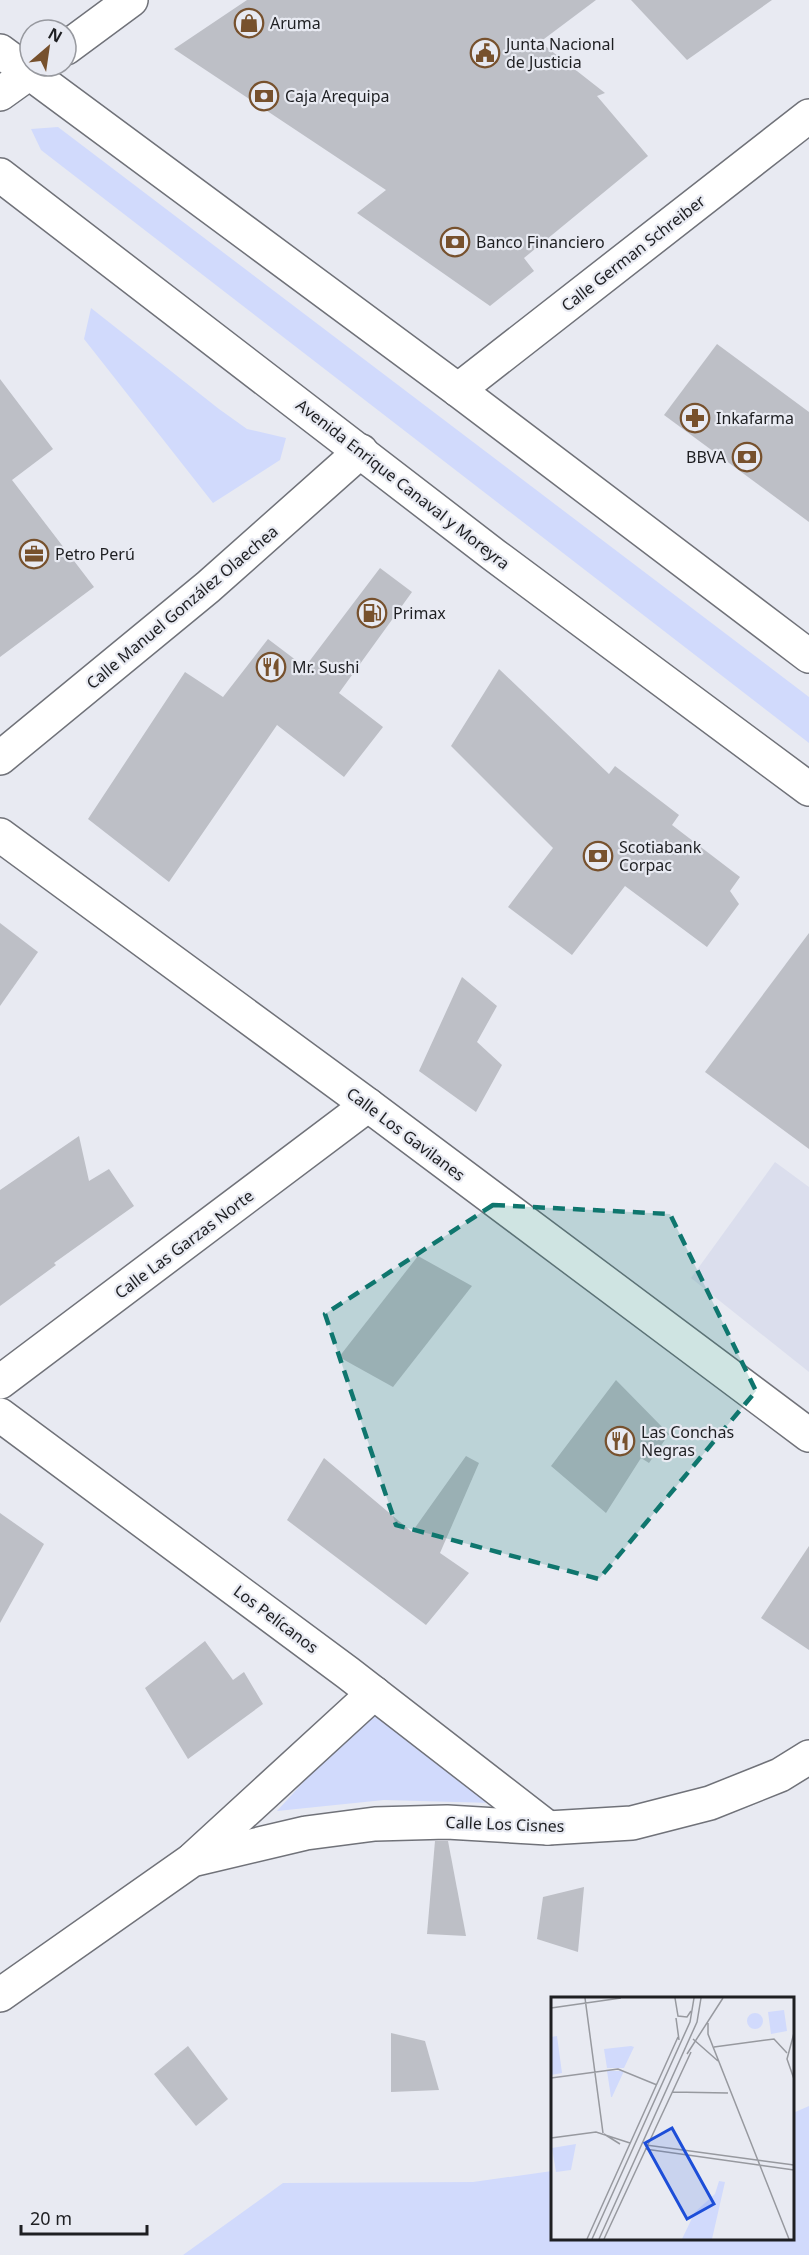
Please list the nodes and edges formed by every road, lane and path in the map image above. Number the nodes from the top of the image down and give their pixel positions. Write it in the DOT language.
graph roads {
  1 [pos="131,0"];
  2 [pos="78,39"];
  3 [pos="0,51"];
  4 [pos="18,61"];
  5 [pos="22,78"];
  6 [pos="46,78"];
  7 [pos="0,94"];
  8 [pos="809,116"];
  9 [pos="0,175"];
  10 [pos="458,390"];
  11 [pos="361,451"];
  12 [pos="809,656"];
  13 [pos="0,758"];
  14 [pos="809,789"];
  15 [pos="0,835"];
  16 [pos="368,1105"];
  17 [pos="0,1382"];
  18 [pos="0,1415"];
  19 [pos="809,1436"];
  20 [pos="374,1693"];
  21 [pos="809,1757"];
  22 [pos="548,1828"];
  23 [pos="192,1860"];
  24 [pos="0,1995"];
  1 -- 2 [label="street"];
  3 -- 4 [label="street"];
  5 -- 7 [label="street"];
  6 -- 10 [label="street"];
  8 -- 10 [label="street, Calle German Schreiber"];
  9 -- 11 [label="street, Avenida Enrique Canaval y Moreyra"];
  10 -- 12 [label="street"];
  11 -- 13 [label="street, Calle Manuel González Olaechea"];
  11 -- 14 [label="street, Avenida Enrique Canaval y Moreyra"];
  15 -- 16 [label="street, Calle Los Gavilanes"];
  16 -- 17 [label="street, Calle Las Garzas Norte"];
  16 -- 19 [label="street, Calle Los Gavilanes"];
  18 -- 20 [label="street, Los Pelícanos"];
  20 -- 22 [label="street, Los Pelícanos"];
  20 -- 23 [label="street, Calle Los Cisnes"];
  21 -- 22 [label="street, Calle Los Cisnes"];
  22 -- 23 [label="street, Calle Los Cisnes"];
  23 -- 24 [label="street, Calle Los Cisnes"];
}
